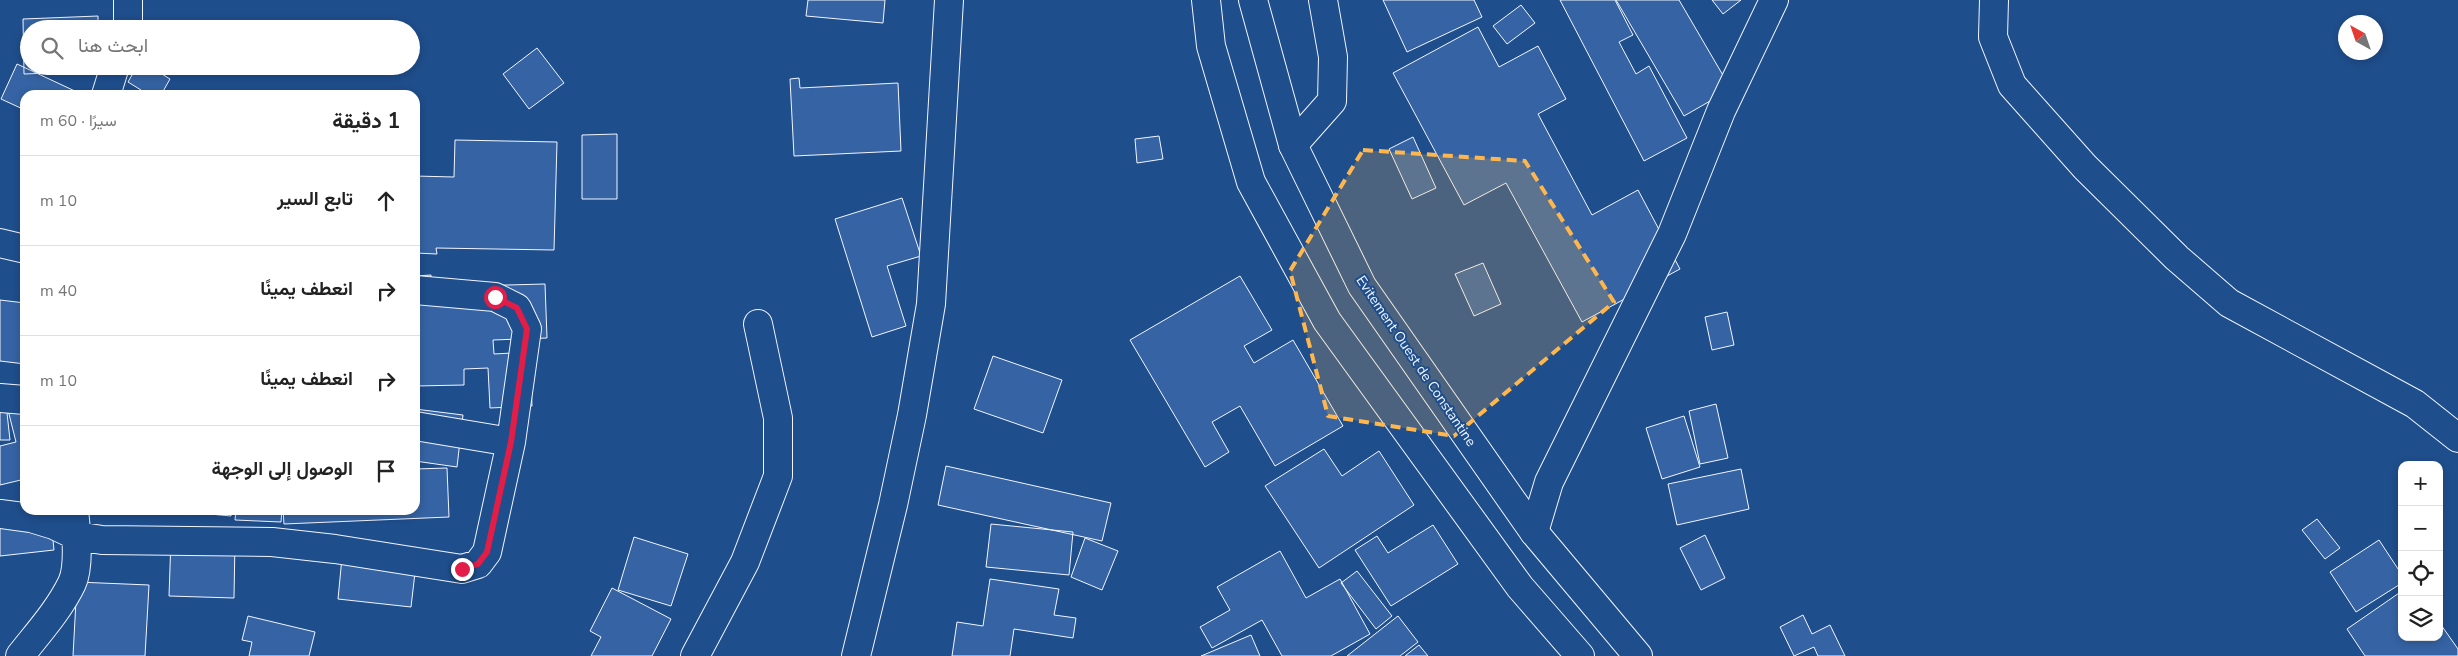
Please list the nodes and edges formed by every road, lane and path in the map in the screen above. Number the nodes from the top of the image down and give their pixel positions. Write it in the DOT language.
graph roads {
  1 [pos="128,0"];
  2 [pos="949,0"];
  3 [pos="1206,0"];
  4 [pos="1253,0"];
  5 [pos="1323,0"];
  6 [pos="1774,0"];
  7 [pos="1994,0"];
  8 [pos="128,20"];
  9 [pos="112,75"];
  10 [pos="108,90"];
  11 [pos="1293,145"];
  12 [pos="0,243"];
  13 [pos="20,248"];
  14 [pos="420,290"];
  15 [pos="758,324"];
  16 [pos="0,398"];
  17 [pos="20,400"];
  18 [pos="420,427"];
  19 [pos="2458,438"];
  20 [pos="511,442"];
  21 [pos="0,514"];
  22 [pos="75,515"];
  23 [pos="1534,532"];
  24 [pos="78,536"];
  25 [pos="20,656"];
  26 [pos="695,656"];
  27 [pos="856,656"];
  28 [pos="1580,656"];
  29 [pos="1638,656"];
  1 -- 8 [label="main road"];
  2 -- 27 [label="main road"];
  3 -- 28 [label="main road"];
  4 -- 11 [label="main road, Evitement Ouest de Constantine"];
  5 -- 11 [label="main road"];
  6 -- 23 [label="main road"];
  7 -- 19 [label="main road"];
  9 -- 10 [label="main road"];
  11 -- 23 [label="main road, Evitement Ouest de Constantine"];
  12 -- 13 [label="main road"];
  14 -- 20 [label="main road"];
  15 -- 26 [label="main road"];
  16 -- 17 [label="main road"];
  18 -- 20 [label="main road"];
  20 -- 24 [label="main road"];
  21 -- 24 [label="main road"];
  22 -- 24 [label="main road"];
  23 -- 29 [label="main road, Evitement Ouest de Constantine"];
  24 -- 25 [label="main road"];
}
